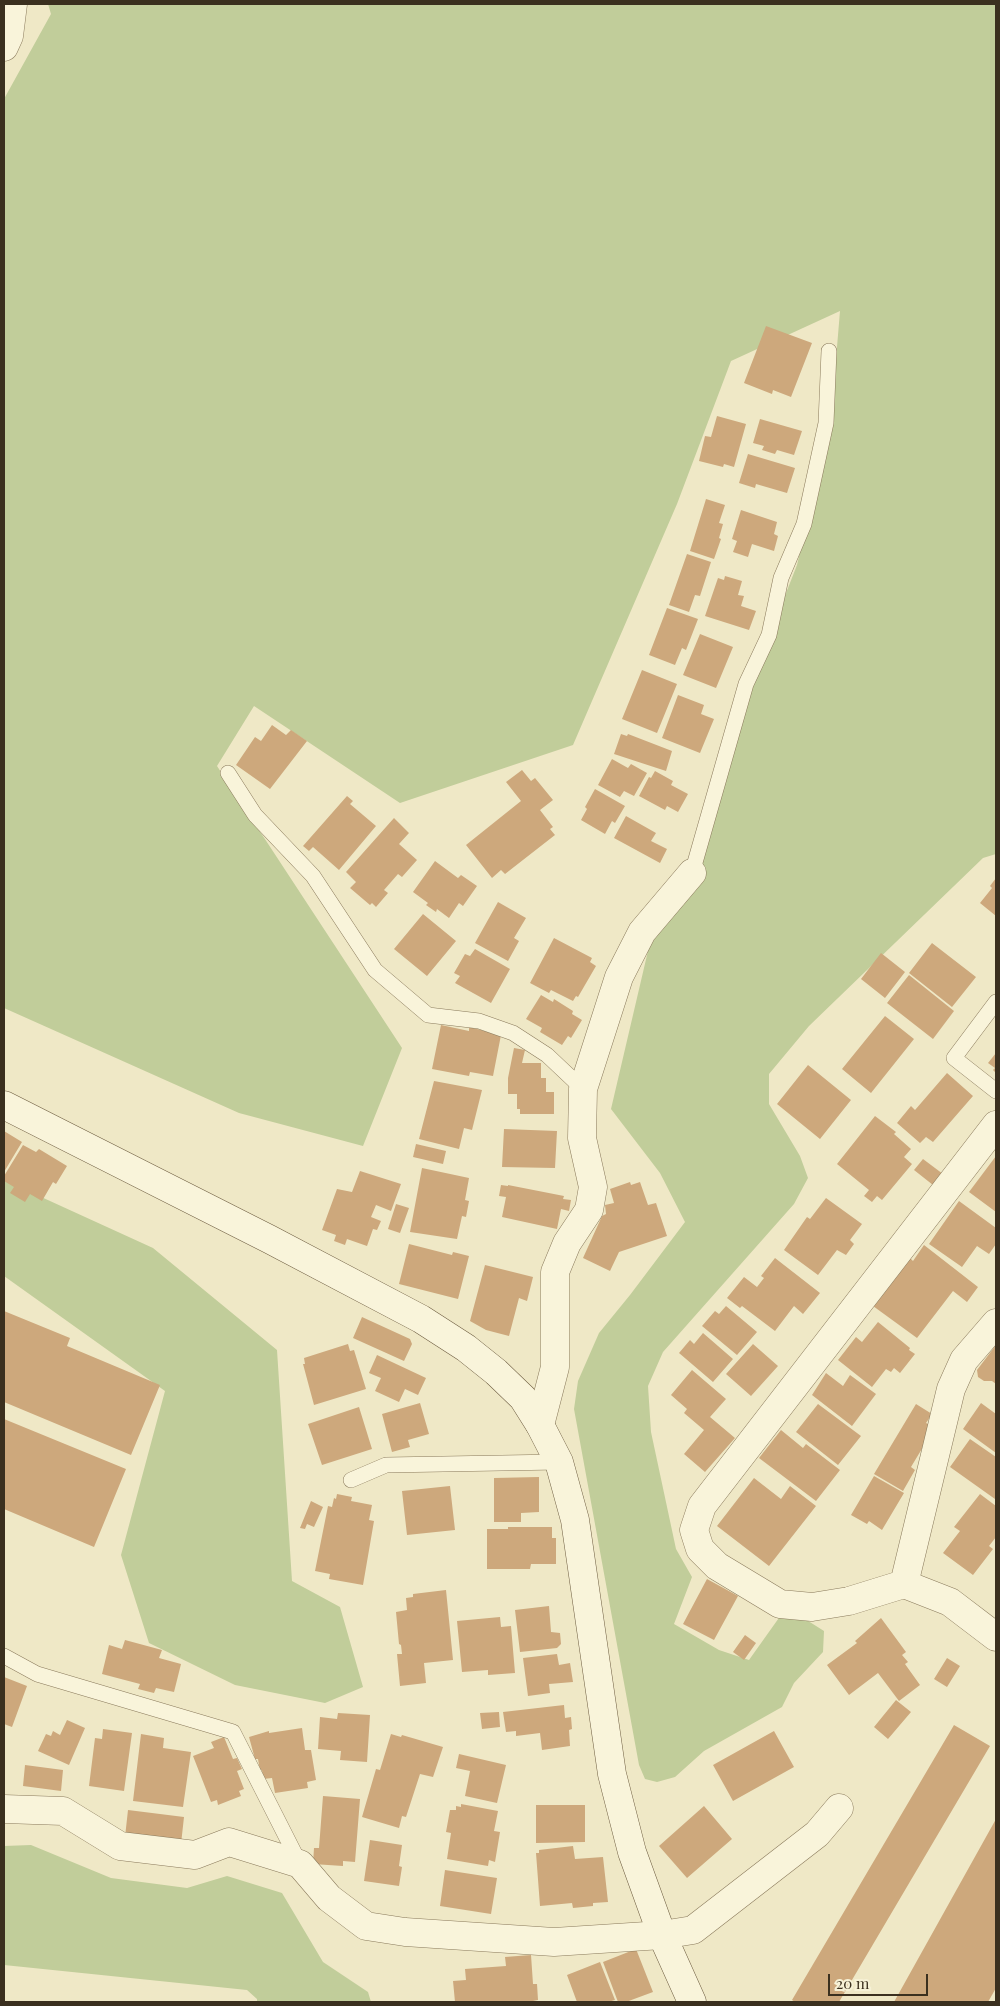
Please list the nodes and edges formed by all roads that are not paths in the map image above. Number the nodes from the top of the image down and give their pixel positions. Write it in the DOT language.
graph roads {
  1 [pos="13,4"];
  2 [pos="4,47"];
  3 [pos="829,351"];
  4 [pos="228,774"];
  5 [pos="692,873"];
  6 [pos="996,1002"];
  7 [pos="583,1089"];
  8 [pos="996,1091"];
  9 [pos="4,1105"];
  10 [pos="996,1125"];
  11 [pos="996,1323"];
  12 [pos="540,1425"];
  13 [pos="559,1462"];
  14 [pos="350,1480"];
  15 [pos="904,1584"];
  16 [pos="996,1637"];
  17 [pos="4,1656"];
  18 [pos="839,1808"];
  19 [pos="4,1809"];
  20 [pos="300,1864"];
  21 [pos="662,1935"];
  22 [pos="692,2002"];
  1 -- 2 [label="street"];
  3 -- 5 [label="lane"];
  4 -- 7 [label="lane"];
  5 -- 7 [label="street"];
  6 -- 8 [label="lane"];
  7 -- 12 [label="street"];
  9 -- 12 [label="street"];
  10 -- 15 [label="street"];
  11 -- 15 [label="street"];
  12 -- 13 [label="street"];
  13 -- 14 [label="lane"];
  13 -- 21 [label="street"];
  15 -- 16 [label="street"];
  17 -- 20 [label="lane"];
  18 -- 21 [label="street"];
  19 -- 20 [label="street"];
  20 -- 21 [label="street"];
  21 -- 22 [label="street"];
}
